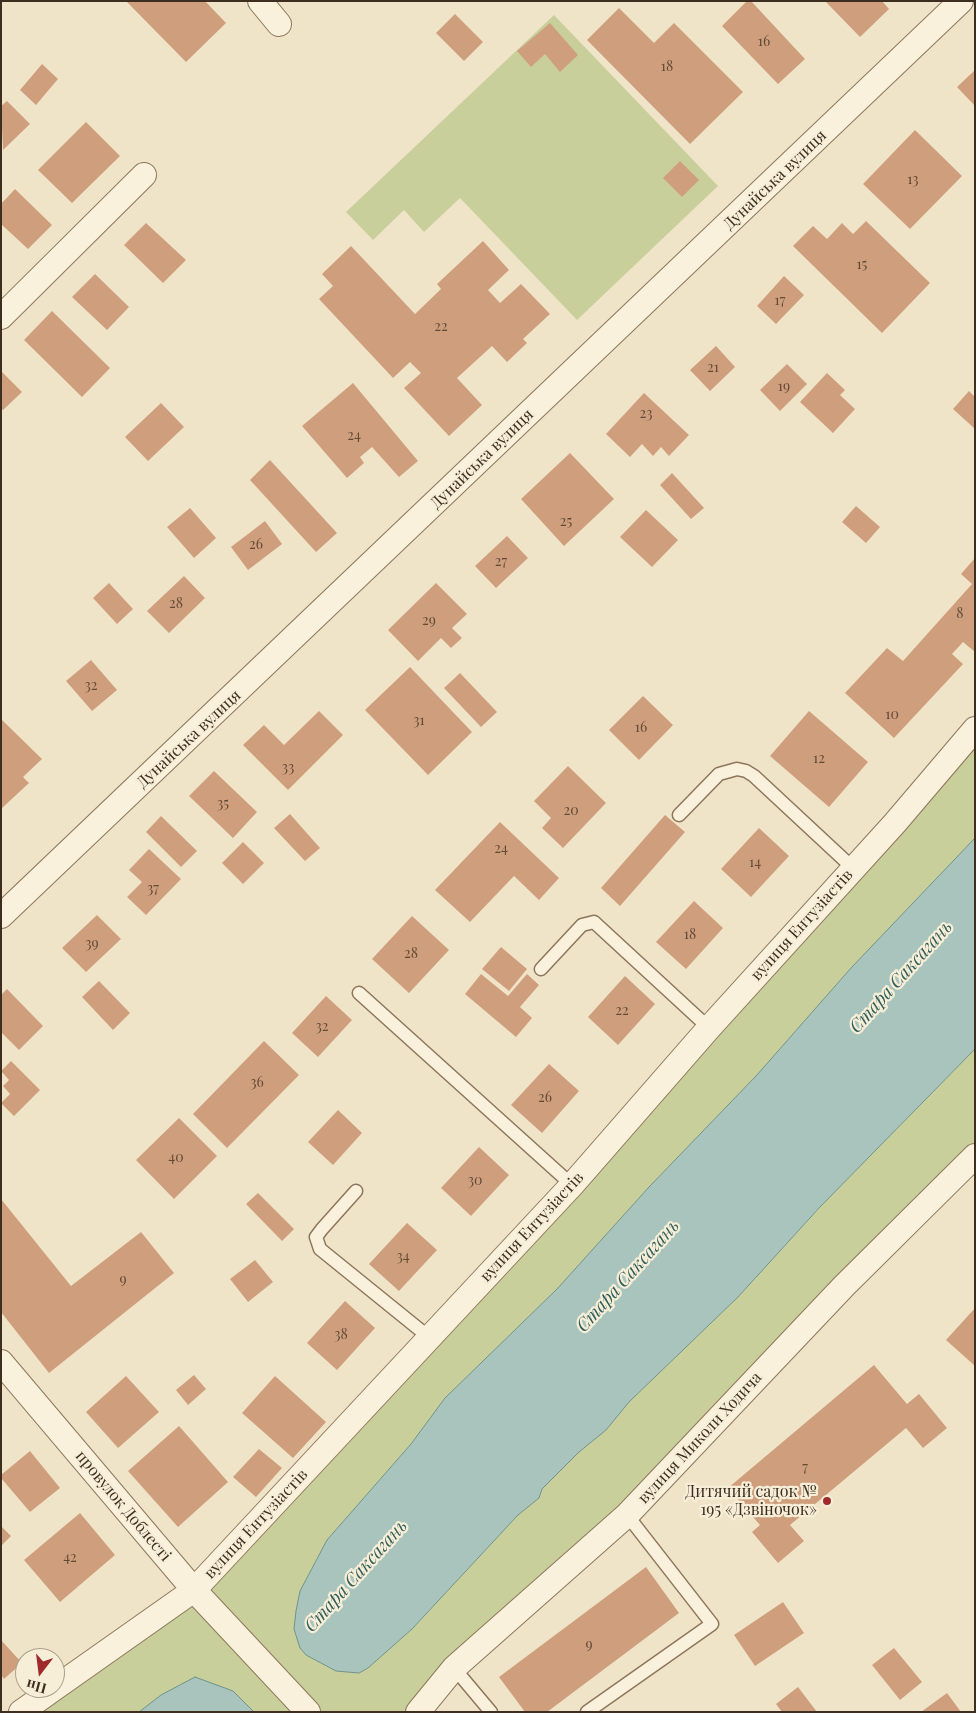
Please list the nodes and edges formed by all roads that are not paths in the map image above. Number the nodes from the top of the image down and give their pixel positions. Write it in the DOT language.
graph roads {
  1 [pos="260,1"];
  2 [pos="961,1"];
  3 [pos="279,24"];
  4 [pos="144,175"];
  5 [pos="1,317"];
  6 [pos="975,729"];
  7 [pos="678,815"];
  8 [pos="854,869"];
  9 [pos="1,916"];
  10 [pos="541,969"];
  11 [pos="359,993"];
  12 [pos="709,1028"];
  13 [pos="975,1156"];
  14 [pos="572,1185"];
  15 [pos="356,1191"];
  16 [pos="430,1338"];
  17 [pos="1,1362"];
  18 [pos="627,1515"];
  19 [pos="194,1590"];
  20 [pos="454,1668"];
  21 [pos="65,1681"];
  22 [pos="41,1698"];
  23 [pos="21,1712"];
  24 [pos="308,1712"];
  25 [pos="418,1712"];
  26 [pos="491,1712"];
  27 [pos="587,1712"];
  1 -- 3 [label="street"];
  2 -- 9 [label="street, Дунайська вулиця"];
  4 -- 5 [label="street"];
  6 -- 8 [label="street, вулиця Ентузіастів"];
  7 -- 8 [label="lane"];
  8 -- 12 [label="street, вулиця Ентузіастів"];
  10 -- 12 [label="lane"];
  11 -- 14 [label="lane"];
  12 -- 14 [label="street, вулиця Ентузіастів"];
  13 -- 18 [label="street, вулиця Миколи Ходича"];
  14 -- 16 [label="street, вулиця Ентузіастів"];
  15 -- 16 [label="lane"];
  16 -- 19 [label="street, вулиця Ентузіастів"];
  17 -- 19 [label="street, провулок Доблесті"];
  18 -- 20 [label="street, вулиця Миколи Ходича"];
  18 -- 27 [label="lane"];
  19 -- 21 [label="street, вулиця Ентузіастів"];
  19 -- 24 [label="street, провулок Доблесті"];
  20 -- 25 [label="street, вулиця Миколи Ходича"];
  20 -- 26 [label="lane"];
  22 -- 23 [label="street, вулиця Ентузіастів"];
}
